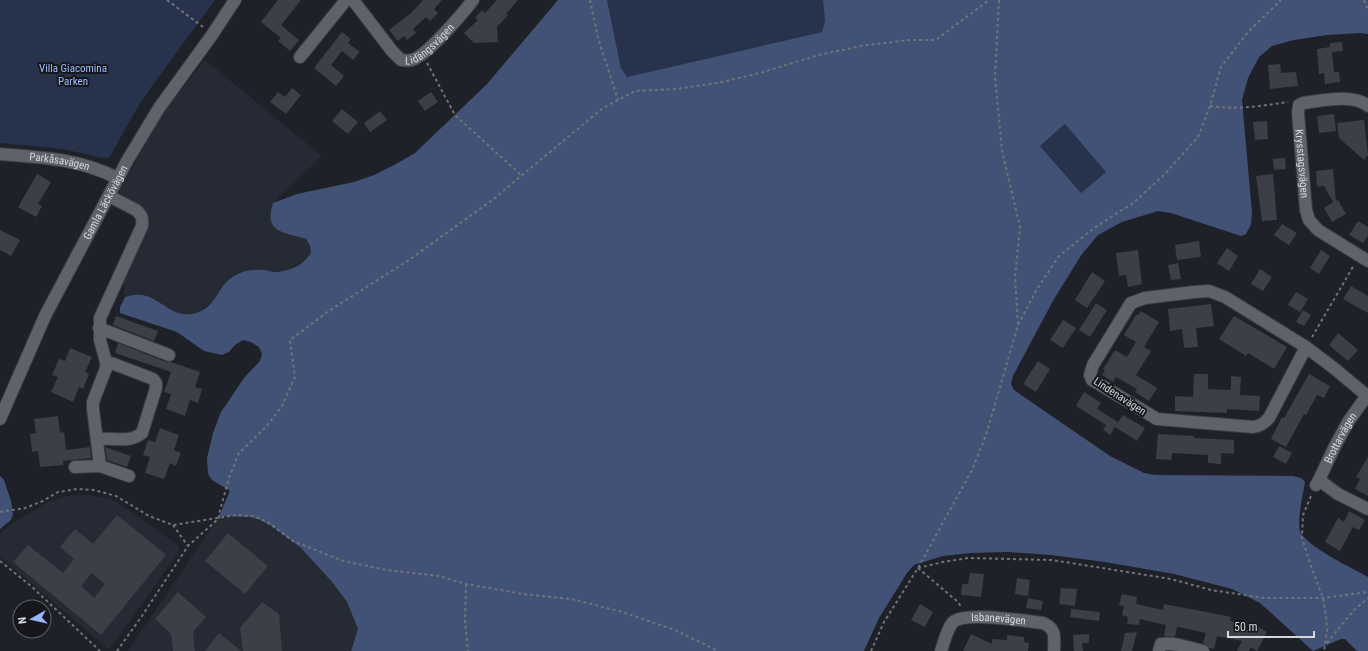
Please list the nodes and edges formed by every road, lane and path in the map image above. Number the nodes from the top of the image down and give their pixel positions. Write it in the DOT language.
graph roads {
  1 [pos="167,0"];
  2 [pos="235,0"];
  3 [pos="346,0"];
  4 [pos="353,0"];
  5 [pos="473,0"];
  6 [pos="590,0"];
  7 [pos="989,0"];
  8 [pos="999,0"];
  9 [pos="1281,0"];
  10 [pos="1364,0"];
  11 [pos="1368,10"];
  12 [pos="205,28"];
  13 [pos="422,54"];
  14 [pos="300,57"];
  15 [pos="618,100"];
  16 [pos="1299,105"];
  17 [pos="1210,106"];
  18 [pos="1368,106"];
  19 [pos="0,154"];
  20 [pos="521,175"];
  21 [pos="117,178"];
  22 [pos="108,196"];
  23 [pos="1364,259"];
  24 [pos="1018,325"];
  25 [pos="99,328"];
  26 [pos="1306,347"];
  27 [pos="169,355"];
  28 [pos="106,362"];
  29 [pos="1367,394"];
  30 [pos="0,419"];
  31 [pos="97,439"];
  32 [pos="100,466"];
  33 [pos="75,467"];
  34 [pos="129,476"];
  35 [pos="1317,482"];
  36 [pos="1368,509"];
  37 [pos="0,512"];
  38 [pos="219,518"];
  39 [pos="173,525"];
  40 [pos="188,546"];
  41 [pos="0,561"];
  42 [pos="918,568"];
  43 [pos="466,584"];
  44 [pos="1368,592"];
  45 [pos="1323,598"];
  46 [pos="1368,598"];
  47 [pos="966,617"];
  48 [pos="1326,644"];
  49 [pos="100,651"];
  50 [pos="117,651"];
  51 [pos="468,651"];
  52 [pos="718,651"];
  53 [pos="872,651"];
  54 [pos="941,651"];
  55 [pos="1054,651"];
  56 [pos="1159,651"];
  57 [pos="1202,651"];
  58 [pos="1324,651"];
  1 -- 12 [label="path"];
  2 -- 21 [label="street, Gamla Läckövägen"];
  3 -- 14 [label="street"];
  4 -- 13 [label="street, Lidängsvägen"];
  5 -- 13 [label="street, Lidängsvägen"];
  6 -- 15 [label="path"];
  7 -- 15 [label="path"];
  8 -- 24 [label="path"];
  9 -- 17 [label="path"];
  10 -- 11 [label="path"];
  13 -- 20 [label="path"];
  15 -- 20 [label="path"];
  16 -- 17 [label="path"];
  16 -- 18 [label="street"];
  16 -- 23 [label="street, Krysstagsvägen"];
  17 -- 24 [label="path"];
  19 -- 21 [label="street, Parkåsavägen"];
  20 -- 38 [label="path"];
  21 -- 22 [label="street, Gamla Läckövägen"];
  22 -- 25 [label="street"];
  22 -- 30 [label="street, Gamla Läckövägen"];
  23 -- 26 [label="path"];
  24 -- 42 [label="path"];
  25 -- 27 [label="street"];
  25 -- 28 [label="street"];
  26 -- 26 [label="street, Lindenavägen"];
  26 -- 29 [label="street, Lindenavägen"];
  28 -- 31 [label="street"];
  28 -- 31 [label="street"];
  29 -- 35 [label="street, Brottarvägen"];
  31 -- 32 [label="street"];
  32 -- 33 [label="street"];
  32 -- 34 [label="street"];
  35 -- 36 [label="street"];
  35 -- 45 [label="path"];
  37 -- 39 [label="path"];
  38 -- 39 [label="path"];
  38 -- 40 [label="path"];
  38 -- 43 [label="path"];
  39 -- 40 [label="path"];
  40 -- 50 [label="path"];
  41 -- 49 [label="path"];
  42 -- 45 [label="path"];
  42 -- 47 [label="path"];
  42 -- 53 [label="path"];
  43 -- 51 [label="path"];
  43 -- 52 [label="path"];
  44 -- 45 [label="path"];
  45 -- 48 [label="path"];
  46 -- 48 [label="path"];
  47 -- 54 [label="street, Isbanevägen"];
  47 -- 55 [label="street, Isbanevägen"];
  48 -- 58 [label="path"];
  56 -- 57 [label="street"];
}
